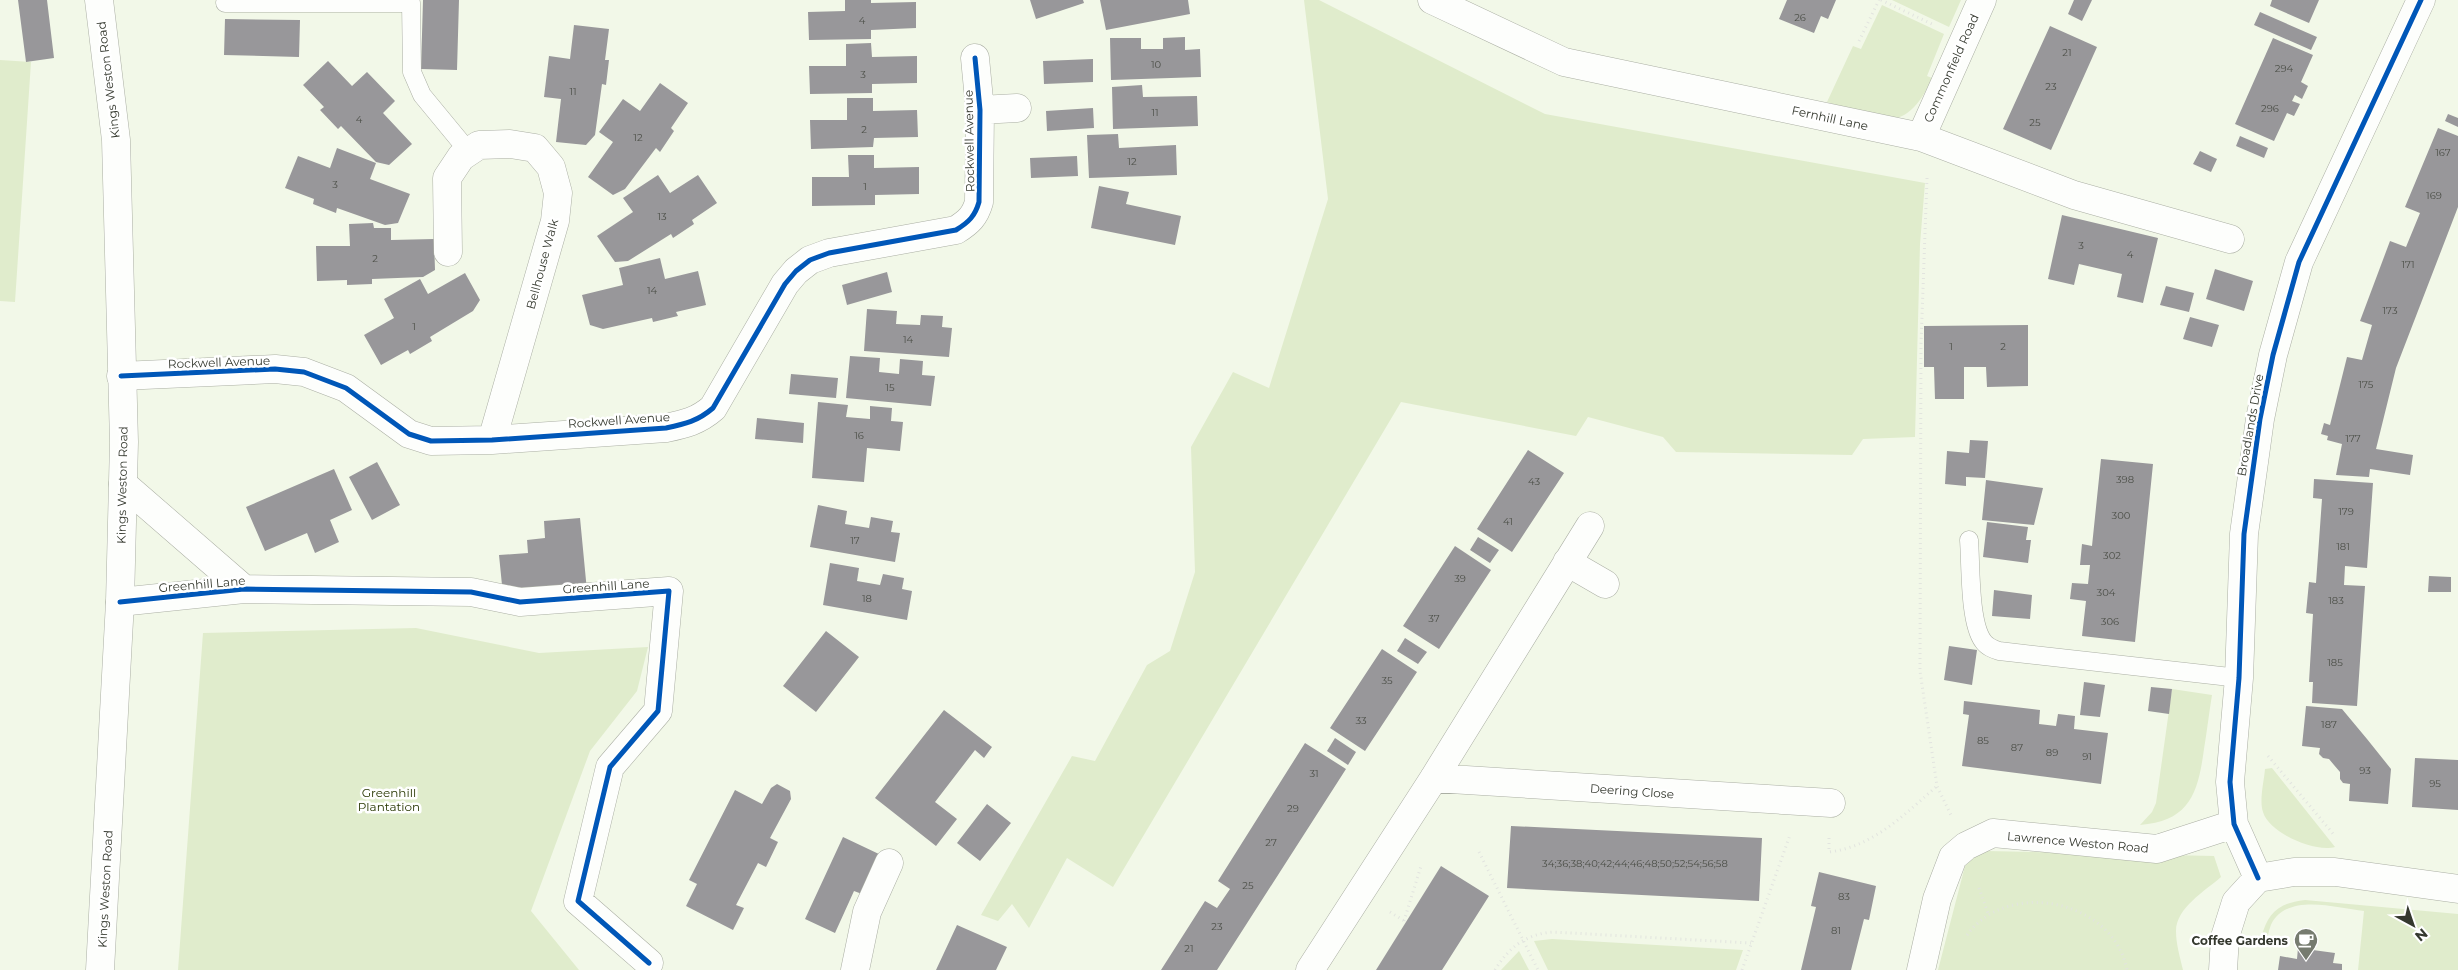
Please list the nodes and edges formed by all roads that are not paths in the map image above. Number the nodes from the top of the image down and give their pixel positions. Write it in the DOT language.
graph roads {
  1 [pos="99,0"];
  2 [pos="1432,0"];
  3 [pos="1982,0"];
  4 [pos="2421,0"];
  5 [pos="225,3"];
  6 [pos="975,58"];
  7 [pos="1017,108"];
  8 [pos="980,110"];
  9 [pos="1921,137"];
  10 [pos="469,152"];
  11 [pos="2230,239"];
  12 [pos="448,252"];
  13 [pos="121,376"];
  14 [pos="492,440"];
  15 [pos="122,484"];
  16 [pos="1590,526"];
  17 [pos="1969,540"];
  18 [pos="1567,562"];
  19 [pos="1605,584"];
  20 [pos="244,589"];
  21 [pos="120,602"];
  22 [pos="2239,678"];
  23 [pos="1434,778"];
  24 [pos="1831,803"];
  25 [pos="2234,824"];
  26 [pos="889,863"];
  27 [pos="2258,878"];
  28 [pos="2458,889"];
  29 [pos="649,963"];
  30 [pos="100,970"];
  31 [pos="855,970"];
  32 [pos="1310,970"];
  33 [pos="1921,970"];
  34 [pos="2222,970"];
  1 -- 13 [label="street, Kings Weston Road"];
  2 -- 9 [label="street, Fernhill Lane"];
  3 -- 9 [label="street, Commonfield Road"];
  4 -- 22 [label="street, Broadlands Drive"];
  5 -- 10 [label="lane"];
  6 -- 8 [label="street, Rockwell Avenue"];
  7 -- 8 [label="street, Rockwell Avenue"];
  8 -- 14 [label="street, Rockwell Avenue"];
  9 -- 11 [label="street, Fernhill Lane"];
  10 -- 12 [label="street, Bellhouse Walk"];
  10 -- 14 [label="street, Bellhouse Walk"];
  13 -- 14 [label="street, Rockwell Avenue"];
  13 -- 15 [label="street, Kings Weston Road"];
  15 -- 20 [label="street, Greenhill Lane"];
  15 -- 21 [label="street, Kings Weston Road"];
  16 -- 18 [label="street"];
  17 -- 22 [label="lane"];
  18 -- 19 [label="street"];
  18 -- 23 [label="street"];
  20 -- 21 [label="street, Greenhill Lane"];
  20 -- 29 [label="street, Greenhill Lane"];
  21 -- 30 [label="street, Kings Weston Road"];
  22 -- 25 [label="street, Broadlands Drive"];
  23 -- 24 [label="street, Deering Close"];
  23 -- 32 [label="street"];
  25 -- 27 [label="street, Broadlands Drive"];
  25 -- 33 [label="street, Lawrence Weston Road"];
  26 -- 31 [label="street"];
  27 -- 28 [label="street"];
  27 -- 34 [label="street"];
}
